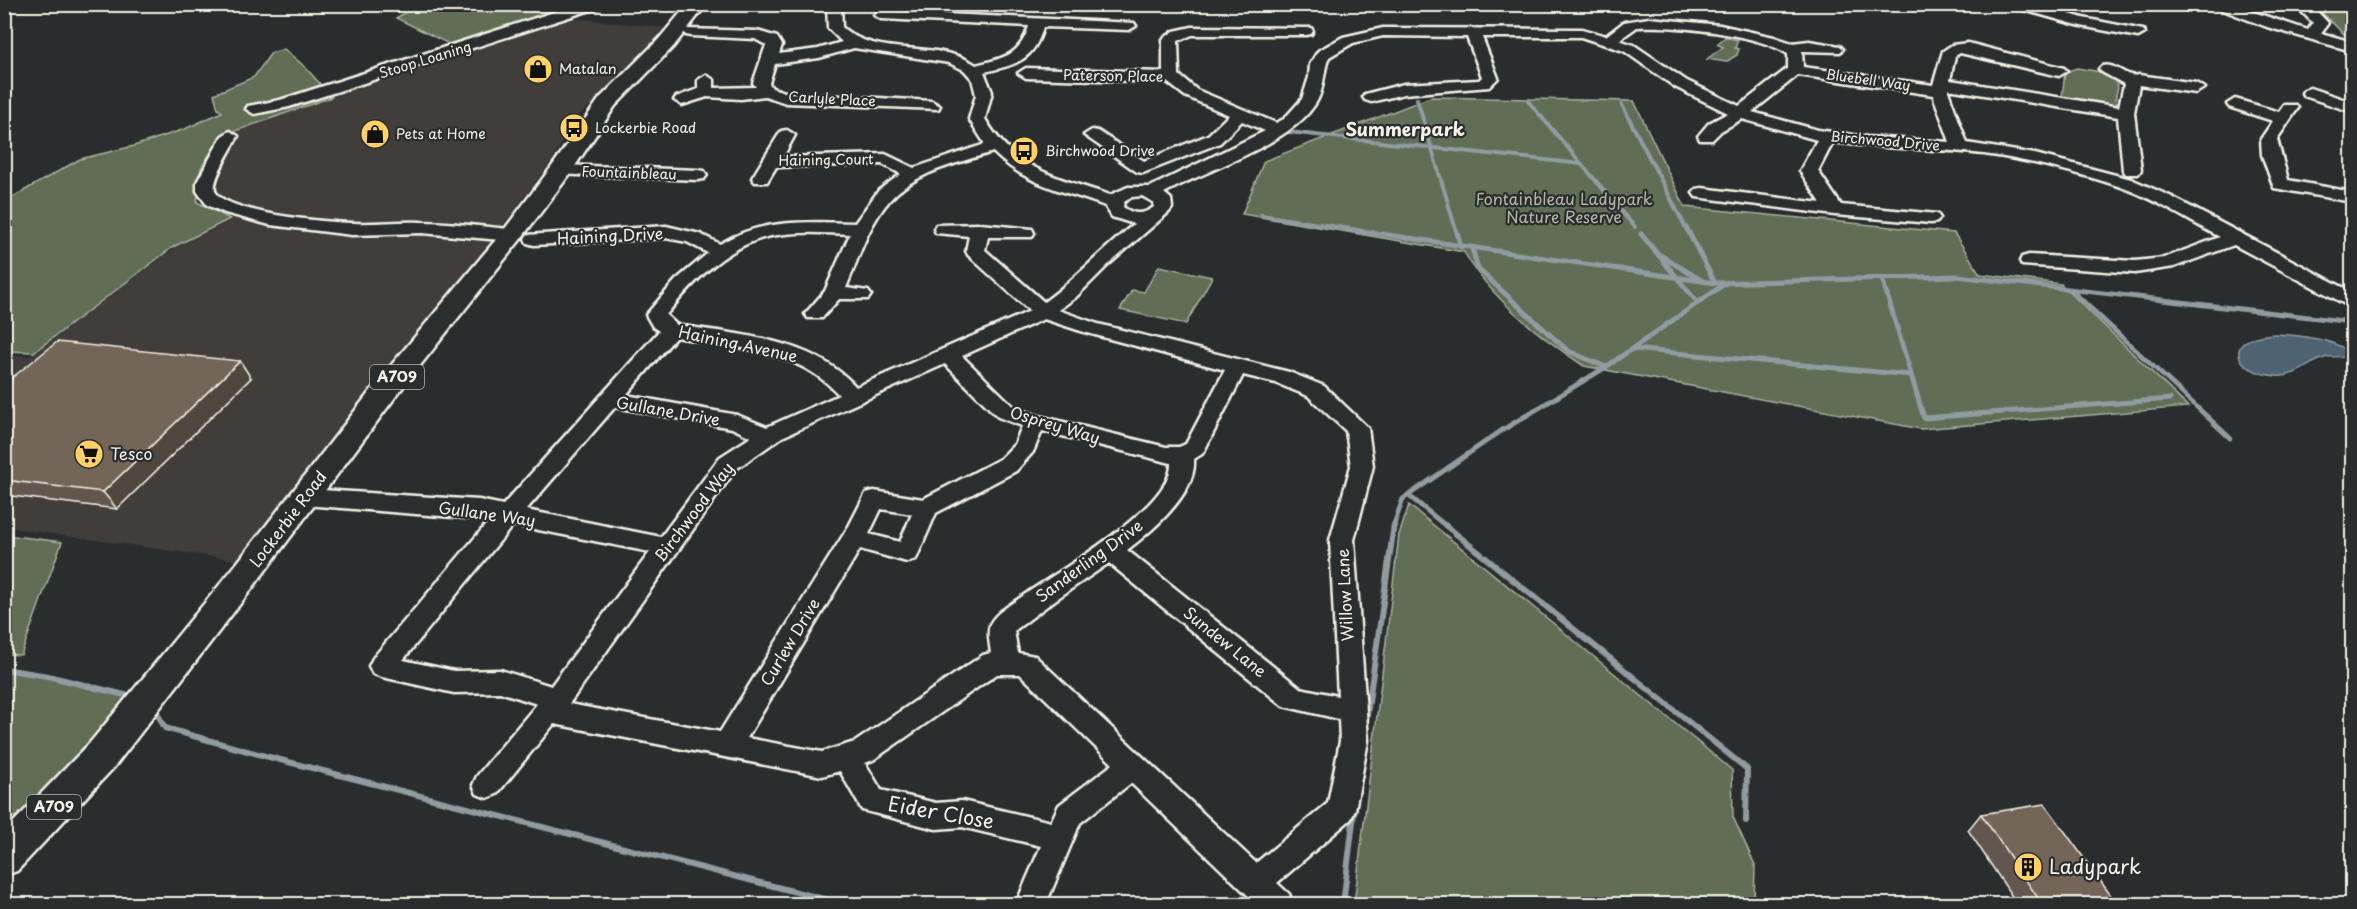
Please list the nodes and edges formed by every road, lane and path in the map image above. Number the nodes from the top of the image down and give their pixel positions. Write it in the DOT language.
graph roads {
  1 [pos="595,4"];
  2 [pos="834,4"];
  3 [pos="2018,4"];
  4 [pos="2214,4"];
  5 [pos="2301,4"];
  6 [pos="881,15"];
  7 [pos="905,15"];
  8 [pos="1038,21"];
  9 [pos="693,25"];
  10 [pos="1129,26"];
  11 [pos="894,29"];
  12 [pos="1306,31"];
  13 [pos="1473,32"];
  14 [pos="2138,33"];
  15 [pos="2311,36"];
  16 [pos="1610,40"];
  17 [pos="855,43"];
  18 [pos="2352,47"];
  19 [pos="1790,48"];
  20 [pos="1834,49"];
  21 [pos="770,60"];
  22 [pos="2107,69"];
  23 [pos="974,70"];
  24 [pos="1795,70"];
  25 [pos="1026,73"];
  26 [pos="1056,75"];
  27 [pos="1171,77"];
  28 [pos="2132,82"];
  29 [pos="1941,87"];
  30 [pos="2196,88"];
  31 [pos="766,91"];
  32 [pos="1049,91"];
  33 [pos="2310,93"];
  34 [pos="1371,97"];
  35 [pos="682,100"];
  36 [pos="2051,100"];
  37 [pos="2235,104"];
  38 [pos="932,106"];
  39 [pos="2352,107"];
  40 [pos="254,109"];
  41 [pos="1740,112"];
  42 [pos="2126,113"];
  43 [pos="1239,114"];
  44 [pos="1278,130"];
  45 [pos="787,135"];
  46 [pos="1092,135"];
  47 [pos="230,136"];
  48 [pos="1706,136"];
  49 [pos="1828,136"];
  50 [pos="996,146"];
  51 [pos="1959,147"];
  52 [pos="770,162"];
  53 [pos="561,170"];
  54 [pos="2132,170"];
  55 [pos="698,175"];
  56 [pos="915,175"];
  57 [pos="762,178"];
  58 [pos="1152,193"];
  59 [pos="1702,193"];
  60 [pos="2352,197"];
  61 [pos="1115,208"];
  62 [pos="1835,210"];
  63 [pos="1154,216"];
  64 [pos="1931,218"];
  65 [pos="861,229"];
  66 [pos="943,229"];
  67 [pos="980,230"];
  68 [pos="1025,233"];
  69 [pos="523,237"];
  70 [pos="2236,238"];
  71 [pos="718,251"];
  72 [pos="1101,261"];
  73 [pos="2030,261"];
  74 [pos="834,293"];
  75 [pos="861,295"];
  76 [pos="2352,300"];
  77 [pos="1043,312"];
  78 [pos="815,314"];
  79 [pos="671,330"];
  80 [pos="949,355"];
  81 [pos="1237,367"];
  82 [pos="853,397"];
  83 [pos="610,399"];
  84 [pos="1034,422"];
  85 [pos="768,436"];
  86 [pos="1182,455"];
  87 [pos="305,496"];
  88 [pos="926,508"];
  89 [pos="508,515"];
  90 [pos="854,539"];
  91 [pos="668,546"];
  92 [pos="1110,550"];
  93 [pos="1006,664"];
  94 [pos="552,705"];
  95 [pos="1352,710"];
  96 [pos="727,746"];
  97 [pos="847,757"];
  98 [pos="1132,766"];
  99 [pos="486,785"];
  100 [pos="1059,837"];
  101 [pos="4,859"];
  102 [pos="1255,883"];
  103 [pos="1031,904"];
  104 [pos="1278,904"];
  1 -- 40 [label="street, Stoop Loaning"];
  2 -- 17 [label="street"];
  3 -- 14 [label="street"];
  4 -- 15 [label="street"];
  5 -- 15 [label="street"];
  6 -- 7 [label="street"];
  7 -- 8 [label="street"];
  7 -- 11 [label="street"];
  8 -- 10 [label="street"];
  8 -- 23 [label="street"];
  9 -- 21 [label="street"];
  9 -- 53 [label="main road, Lockerbie Road / A709"];
  12 -- 27 [label="street"];
  13 -- 16 [label="street, Birchwood Drive"];
  13 -- 34 [label="street"];
  13 -- 44 [label="street, Birchwood Drive"];
  15 -- 18 [label="street"];
  16 -- 19 [label="street"];
  16 -- 41 [label="street, Birchwood Drive"];
  17 -- 21 [label="street"];
  17 -- 23 [label="street"];
  19 -- 20 [label="street"];
  19 -- 24 [label="street"];
  21 -- 31 [label="street, Carlyle Place"];
  22 -- 28 [label="street"];
  23 -- 50 [label="street"];
  24 -- 29 [label="street, Bluebell Way"];
  24 -- 41 [label="street"];
  25 -- 26 [label="street, Paterson Place"];
  26 -- 27 [label="street, Paterson Place"];
  26 -- 32 [label="street, Paterson Place"];
  27 -- 43 [label="street"];
  28 -- 30 [label="street"];
  28 -- 42 [label="street"];
  29 -- 36 [label="street, Bluebell Way"];
  29 -- 36 [label="street"];
  29 -- 51 [label="street"];
  31 -- 35 [label="street"];
  31 -- 38 [label="street, Carlyle Place"];
  33 -- 39 [label="street"];
  36 -- 42 [label="street, Bluebell Way"];
  37 -- 60 [label="street"];
  41 -- 48 [label="street"];
  41 -- 49 [label="street, Birchwood Drive"];
  42 -- 54 [label="street"];
  43 -- 44 [label="street"];
  43 -- 46 [label="street"];
  44 -- 58 [label="street, Birchwood Drive"];
  45 -- 52 [label="street, Haining Court"];
  47 -- 69 [label="street, Haining Drive"];
  49 -- 51 [label="street, Birchwood Drive"];
  49 -- 62 [label="street"];
  50 -- 56 [label="street"];
  50 -- 61 [label="street"];
  51 -- 70 [label="street, Birchwood Drive"];
  52 -- 56 [label="street, Haining Court"];
  52 -- 57 [label="street, Haining Court"];
  53 -- 55 [label="street, Fountainbleau"];
  53 -- 69 [label="main road, Lockerbie Road / A709"];
  56 -- 65 [label="street"];
  58 -- 61 [label="street"];
  58 -- 63 [label="street"];
  59 -- 62 [label="street"];
  61 -- 63 [label="street"];
  61 -- 72 [label="street, Birchwood Way"];
  62 -- 64 [label="street"];
  63 -- 72 [label="street, Birchwood Way"];
  65 -- 71 [label="street, Haining Avenue"];
  65 -- 74 [label="street"];
  66 -- 67 [label="street"];
  67 -- 68 [label="street"];
  67 -- 77 [label="street"];
  69 -- 71 [label="street, Haining Drive"];
  69 -- 87 [label="main road, Lockerbie Road / A709"];
  70 -- 73 [label="street"];
  70 -- 76 [label="street, Birchwood Drive"];
  71 -- 79 [label="street, Haining Avenue"];
  72 -- 77 [label="street, Birchwood Way"];
  74 -- 75 [label="street"];
  74 -- 78 [label="street"];
  77 -- 80 [label="street, Birchwood Way"];
  77 -- 81 [label="street, Willow Lane"];
  79 -- 82 [label="street, Haining Avenue"];
  79 -- 83 [label="street"];
  80 -- 82 [label="street, Birchwood Way"];
  80 -- 84 [label="street, Osprey Way"];
  81 -- 86 [label="street"];
  81 -- 95 [label="street, Willow Lane"];
  82 -- 85 [label="street, Birchwood Way"];
  83 -- 85 [label="street, Gullane Drive"];
  83 -- 89 [label="street, Gullane Drive"];
  84 -- 86 [label="street, Osprey Way"];
  84 -- 88 [label="street"];
  85 -- 91 [label="street, Birchwood Way"];
  86 -- 92 [label="street, Sanderling Drive"];
  87 -- 89 [label="street, Gullane Way"];
  87 -- 101 [label="main road, Lockerbie Road / A709"];
  88 -- 90 [label="street, Curlew Drive"];
  88 -- 90 [label="street"];
  89 -- 91 [label="street, Gullane Way"];
  89 -- 94 [label="street, Gullane Drive"];
  90 -- 96 [label="street, Curlew Drive"];
  91 -- 94 [label="street, Birchwood Way"];
  92 -- 93 [label="street, Sanderling Drive"];
  92 -- 95 [label="street, Sundew Lane"];
  93 -- 97 [label="street"];
  93 -- 98 [label="street"];
  94 -- 96 [label="street"];
  94 -- 99 [label="street, Birchwood Way"];
  95 -- 102 [label="street, Willow Lane"];
  96 -- 97 [label="street"];
  97 -- 100 [label="street, Eider Close"];
  98 -- 100 [label="street"];
  98 -- 102 [label="street"];
  100 -- 103 [label="street"];
  102 -- 104 [label="street"];
}
